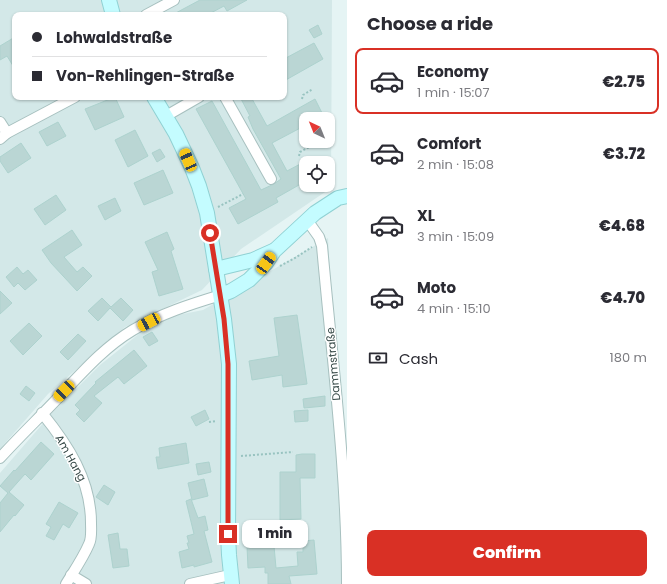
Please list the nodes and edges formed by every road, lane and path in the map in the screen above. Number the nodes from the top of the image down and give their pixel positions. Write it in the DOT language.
graph roads {
  1 [pos="109,0"];
  2 [pos="174,0"];
  3 [pos="112,12"];
  4 [pos="152,12"];
  5 [pos="313,89"];
  6 [pos="302,99"];
  7 [pos="70,100"];
  8 [pos="156,100"];
  9 [pos="194,100"];
  10 [pos="227,100"];
  11 [pos="166,116"];
  12 [pos="0,122"];
  13 [pos="4,136"];
  14 [pos="307,148"];
  15 [pos="299,156"];
  16 [pos="271,179"];
  17 [pos="243,194"];
  18 [pos="347,196"];
  19 [pos="207,213"];
  20 [pos="306,220"];
  21 [pos="274,251"];
  22 [pos="216,269"];
  23 [pos="221,295"];
  24 [pos="42,413"];
  25 [pos="294,452"];
  26 [pos="229,457"];
  27 [pos="0,458"];
  28 [pos="69,580"];
  29 [pos="231,580"];
  30 [pos="86,584"];
  31 [pos="190,584"];
  32 [pos="346,584"];
  1 -- 3 [label="street"];
  2 -- 4 [label="street"];
  5 -- 6 [label="path"];
  7 -- 13 [label="street"];
  8 -- 11 [label="street"];
  9 -- 11 [label="street"];
  10 -- 16 [label="street"];
  11 -- 19 [label="street"];
  12 -- 13 [label="street"];
  14 -- 15 [label="path"];
  17 -- 19 [label="path"];
  18 -- 20 [label="street"];
  19 -- 22 [label="street"];
  20 -- 21 [label="street"];
  20 -- 32 [label="street, Dammstraße"];
  21 -- 22 [label="street"];
  21 -- 23 [label="street"];
  22 -- 23 [label="street"];
  23 -- 24 [label="street"];
  23 -- 26 [label="street"];
  24 -- 27 [label="street"];
  24 -- 28 [label="street, Am Hang"];
  25 -- 26 [label="path"];
  26 -- 29 [label="street"];
  28 -- 30 [label="street, Am Hang"];
  29 -- 31 [label="street"];
}
